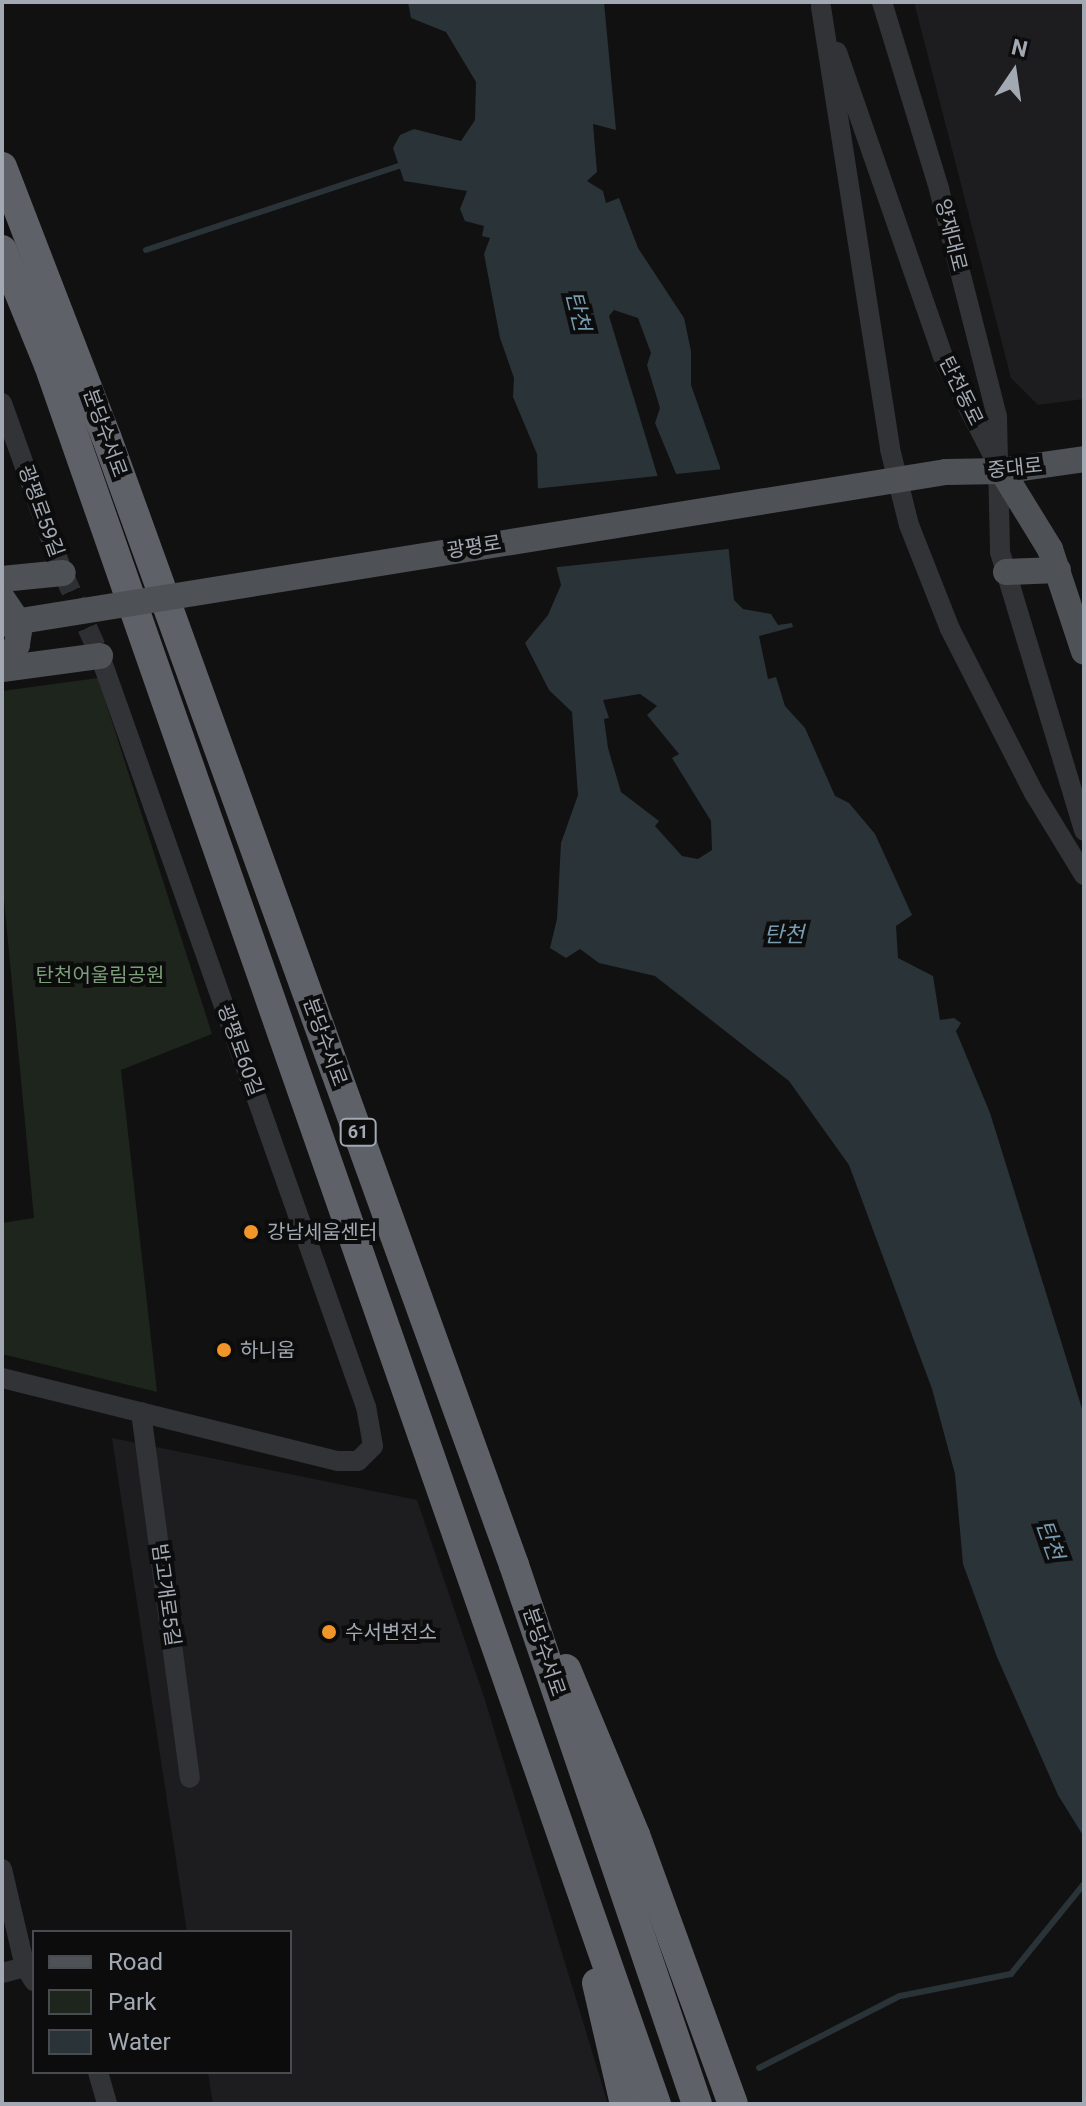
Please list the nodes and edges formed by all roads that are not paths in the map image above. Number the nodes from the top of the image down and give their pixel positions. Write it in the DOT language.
graph roads {
  1 [pos="882,2"];
  2 [pos="820,5"];
  3 [pos="2,167"];
  4 [pos="2,250"];
  5 [pos="2,403"];
  6 [pos="1084,459"];
  7 [pos="1002,471"];
  8 [pos="946,472"];
  9 [pos="1058,570"];
  10 [pos="1006,572"];
  11 [pos="63,573"];
  12 [pos="2,579"];
  13 [pos="2,598"];
  14 [pos="2,624"];
  15 [pos="1084,652"];
  16 [pos="100,656"];
  17 [pos="2,666"];
  18 [pos="1084,831"];
  19 [pos="1084,875"];
  20 [pos="2,1378"];
  21 [pos="141,1412"];
  22 [pos="514,1565"];
  23 [pos="190,1778"];
  24 [pos="570,1852"];
  25 [pos="2,1869"];
  26 [pos="2,1973"];
  27 [pos="30,1974"];
  28 [pos="99,2074"];
  29 [pos="107,2104"];
  30 [pos="625,2104"];
  31 [pos="656,2104"];
  32 [pos="697,2104"];
  33 [pos="733,2104"];
  1 -- 7 [label="street, 양재대로"];
  2 -- 7 [label="street, 탄천동로"];
  2 -- 19 [label="street"];
  3 -- 22 [label="highway, 분당수서로 / 61"];
  4 -- 24 [label="highway, 분당수서로 / 61"];
  5 -- 11 [label="street, 광평로59길"];
  6 -- 7 [label="main road, 중대로"];
  7 -- 8 [label="main road, 중대로"];
  7 -- 9 [label="main road"];
  7 -- 10 [label="street, 탄천동로"];
  8 -- 14 [label="main road, 광평로, bridge"];
  9 -- 10 [label="main road"];
  9 -- 15 [label="main road"];
  10 -- 18 [label="street, 탄천동로"];
  11 -- 12 [label="main road"];
  13 -- 17 [label="main road"];
  16 -- 17 [label="main road"];
  16 -- 21 [label="street, 광평로60길"];
  20 -- 21 [label="street"];
  21 -- 23 [label="street, 밤고개로5길"];
  22 -- 32 [label="highway, 분당수서로 / 61"];
  22 -- 33 [label="highway"];
  24 -- 30 [label="highway"];
  24 -- 31 [label="highway, 분당수서로 / 61"];
  25 -- 27 [label="street"];
  26 -- 27 [label="street"];
  28 -- 29 [label="street"];
}
